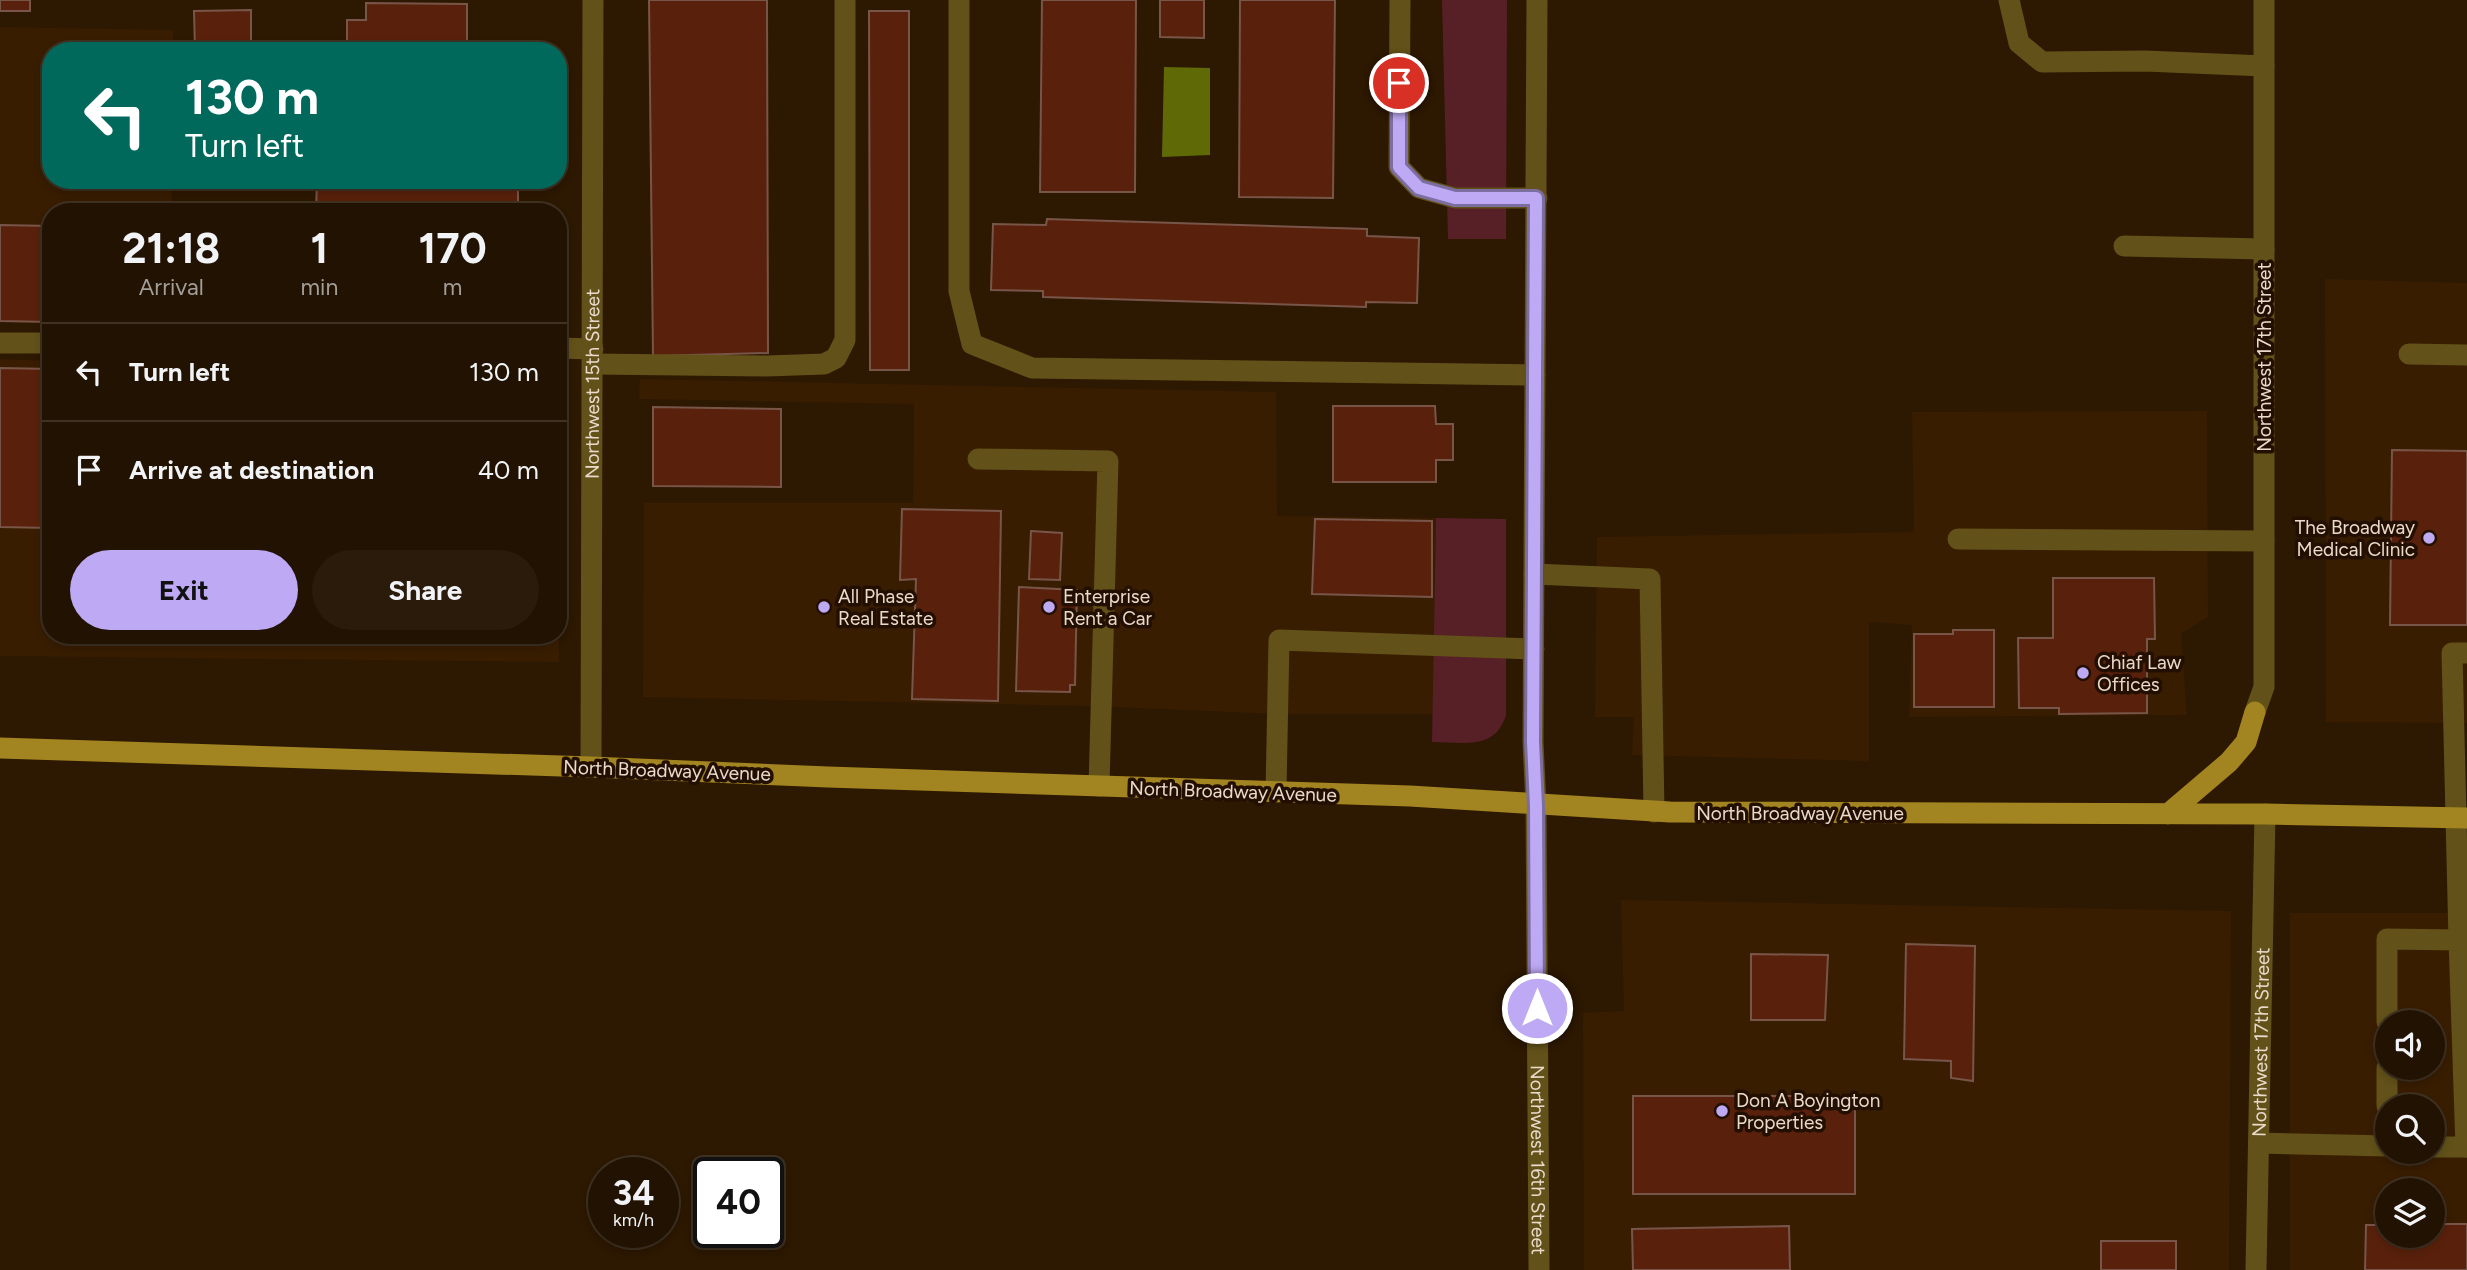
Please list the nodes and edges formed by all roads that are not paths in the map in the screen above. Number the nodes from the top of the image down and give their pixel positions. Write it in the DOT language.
graph roads {
  1 [pos="593,0"];
  2 [pos="845,0"];
  3 [pos="959,0"];
  4 [pos="1400,0"];
  5 [pos="1537,0"];
  6 [pos="2009,0"];
  7 [pos="2264,0"];
  8 [pos="2264,66"];
  9 [pos="1536,198"];
  10 [pos="2124,246"];
  11 [pos="2264,249"];
  12 [pos="0,343"];
  13 [pos="42,343"];
  14 [pos="567,350"];
  15 [pos="2409,354"];
  16 [pos="2467,355"];
  17 [pos="593,356"];
  18 [pos="1535,375"];
  19 [pos="978,459"];
  20 [pos="1958,539"];
  21 [pos="2264,541"];
  22 [pos="1534,574"];
  23 [pos="1534,649"];
  24 [pos="2467,653"];
  25 [pos="2255,712"];
  26 [pos="0,748"];
  27 [pos="591,766"];
  28 [pos="1099,786"];
  29 [pos="1276,792"];
  30 [pos="1536,806"];
  31 [pos="1654,812"];
  32 [pos="2168,814"];
  33 [pos="2265,814"];
  34 [pos="2461,818"];
  35 [pos="2463,941"];
  36 [pos="2387,1010"];
  37 [pos="2259,1143"];
  38 [pos="2375,1146"];
  39 [pos="2445,1147"];
  40 [pos="2466,1147"];
  41 [pos="1539,1270"];
  42 [pos="2256,1270"];
  1 -- 17 [label="street, Northwest 15th Street"];
  2 -- 17 [label="street"];
  3 -- 18 [label="street"];
  4 -- 9 [label="street"];
  5 -- 9 [label="street, Northwest 16th Street"];
  6 -- 8 [label="street"];
  7 -- 8 [label="street, Northwest 17th Street"];
  8 -- 11 [label="street, Northwest 17th Street"];
  9 -- 18 [label="street, Northwest 16th Street"];
  10 -- 11 [label="street"];
  11 -- 21 [label="street, Northwest 17th Street"];
  12 -- 13 [label="street"];
  14 -- 17 [label="street"];
  15 -- 16 [label="street"];
  17 -- 27 [label="street, Northwest 15th Street"];
  18 -- 22 [label="street, Northwest 16th Street"];
  19 -- 28 [label="street"];
  20 -- 21 [label="street"];
  21 -- 25 [label="street, Northwest 17th Street"];
  22 -- 23 [label="street, Northwest 16th Street"];
  22 -- 31 [label="street"];
  23 -- 29 [label="street"];
  23 -- 30 [label="street, Northwest 16th Street"];
  24 -- 34 [label="street"];
  25 -- 32 [label="main road"];
  26 -- 27 [label="main road, North Broadway Avenue"];
  27 -- 28 [label="main road, North Broadway Avenue"];
  28 -- 29 [label="main road, North Broadway Avenue"];
  29 -- 30 [label="main road, North Broadway Avenue"];
  30 -- 31 [label="main road, North Broadway Avenue"];
  30 -- 41 [label="street, Northwest 16th Street"];
  31 -- 32 [label="main road, North Broadway Avenue"];
  32 -- 33 [label="main road, North Broadway Avenue"];
  33 -- 34 [label="main road, North Broadway Avenue"];
  33 -- 37 [label="street, Northwest 17th Street"];
  34 -- 35 [label="street"];
  35 -- 36 [label="street"];
  35 -- 40 [label="street"];
  37 -- 38 [label="street"];
  37 -- 42 [label="street, Northwest 17th Street"];
  39 -- 40 [label="street"];
}
